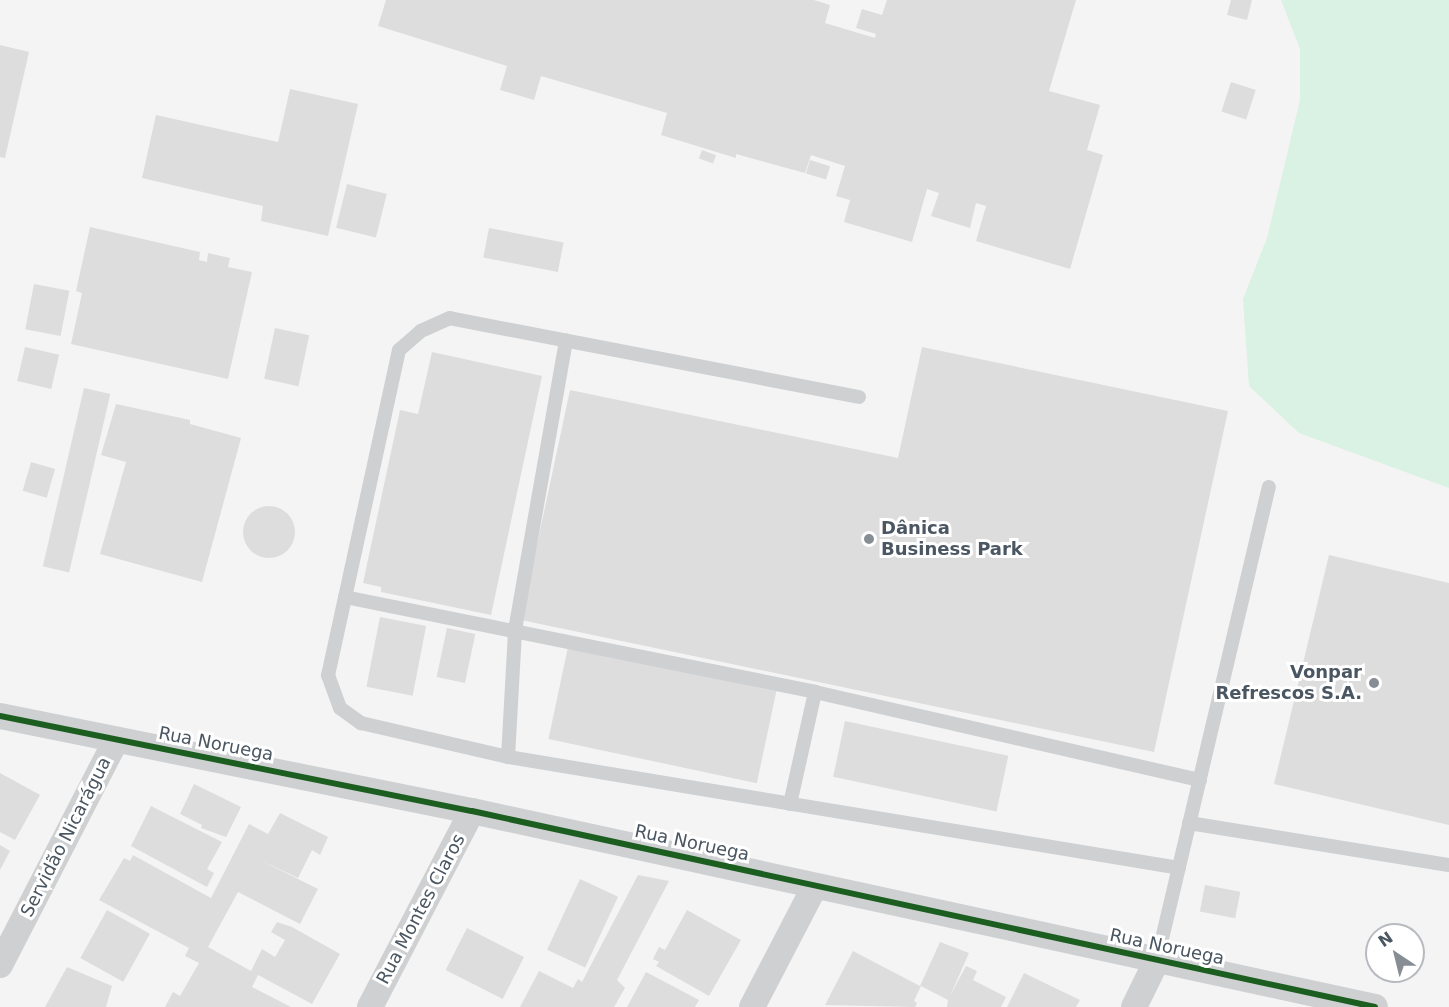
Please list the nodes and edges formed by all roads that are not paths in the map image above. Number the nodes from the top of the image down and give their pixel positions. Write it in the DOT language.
graph roads {
  1 [pos="566,340"];
  2 [pos="859,397"];
  3 [pos="1269,488"];
  4 [pos="345,597"];
  5 [pos="515,630"];
  6 [pos="815,692"];
  7 [pos="0,716"];
  8 [pos="116,740"];
  9 [pos="508,758"];
  10 [pos="1200,780"];
  11 [pos="790,804"];
  12 [pos="472,811"];
  13 [pos="1189,823"];
  14 [pos="1449,865"];
  15 [pos="1179,868"];
  16 [pos="816,886"];
  17 [pos="1157,960"];
  18 [pos="0,965"];
  19 [pos="370,1007"];
  20 [pos="752,1007"];
  21 [pos="1134,1007"];
  22 [pos="1376,1007"];
  1 -- 2 [label="lane"];
  1 -- 4 [label="lane"];
  1 -- 5 [label="lane"];
  3 -- 10 [label="lane"];
  4 -- 5 [label="lane"];
  4 -- 9 [label="lane"];
  5 -- 6 [label="lane"];
  5 -- 9 [label="lane"];
  6 -- 10 [label="lane"];
  6 -- 11 [label="lane"];
  7 -- 8 [label="street, Rua Noruega"];
  8 -- 12 [label="street, Rua Noruega"];
  8 -- 18 [label="street, Servidão Nicarágua"];
  9 -- 11 [label="lane"];
  10 -- 13 [label="lane"];
  11 -- 15 [label="lane"];
  12 -- 16 [label="street, Rua Noruega"];
  12 -- 19 [label="street, Rua Montes Claros"];
  13 -- 14 [label="lane"];
  13 -- 15 [label="lane"];
  15 -- 17 [label="lane"];
  16 -- 17 [label="street, Rua Noruega"];
  16 -- 20 [label="street"];
  17 -- 21 [label="street"];
  17 -- 22 [label="street, Rua Noruega"];
}
